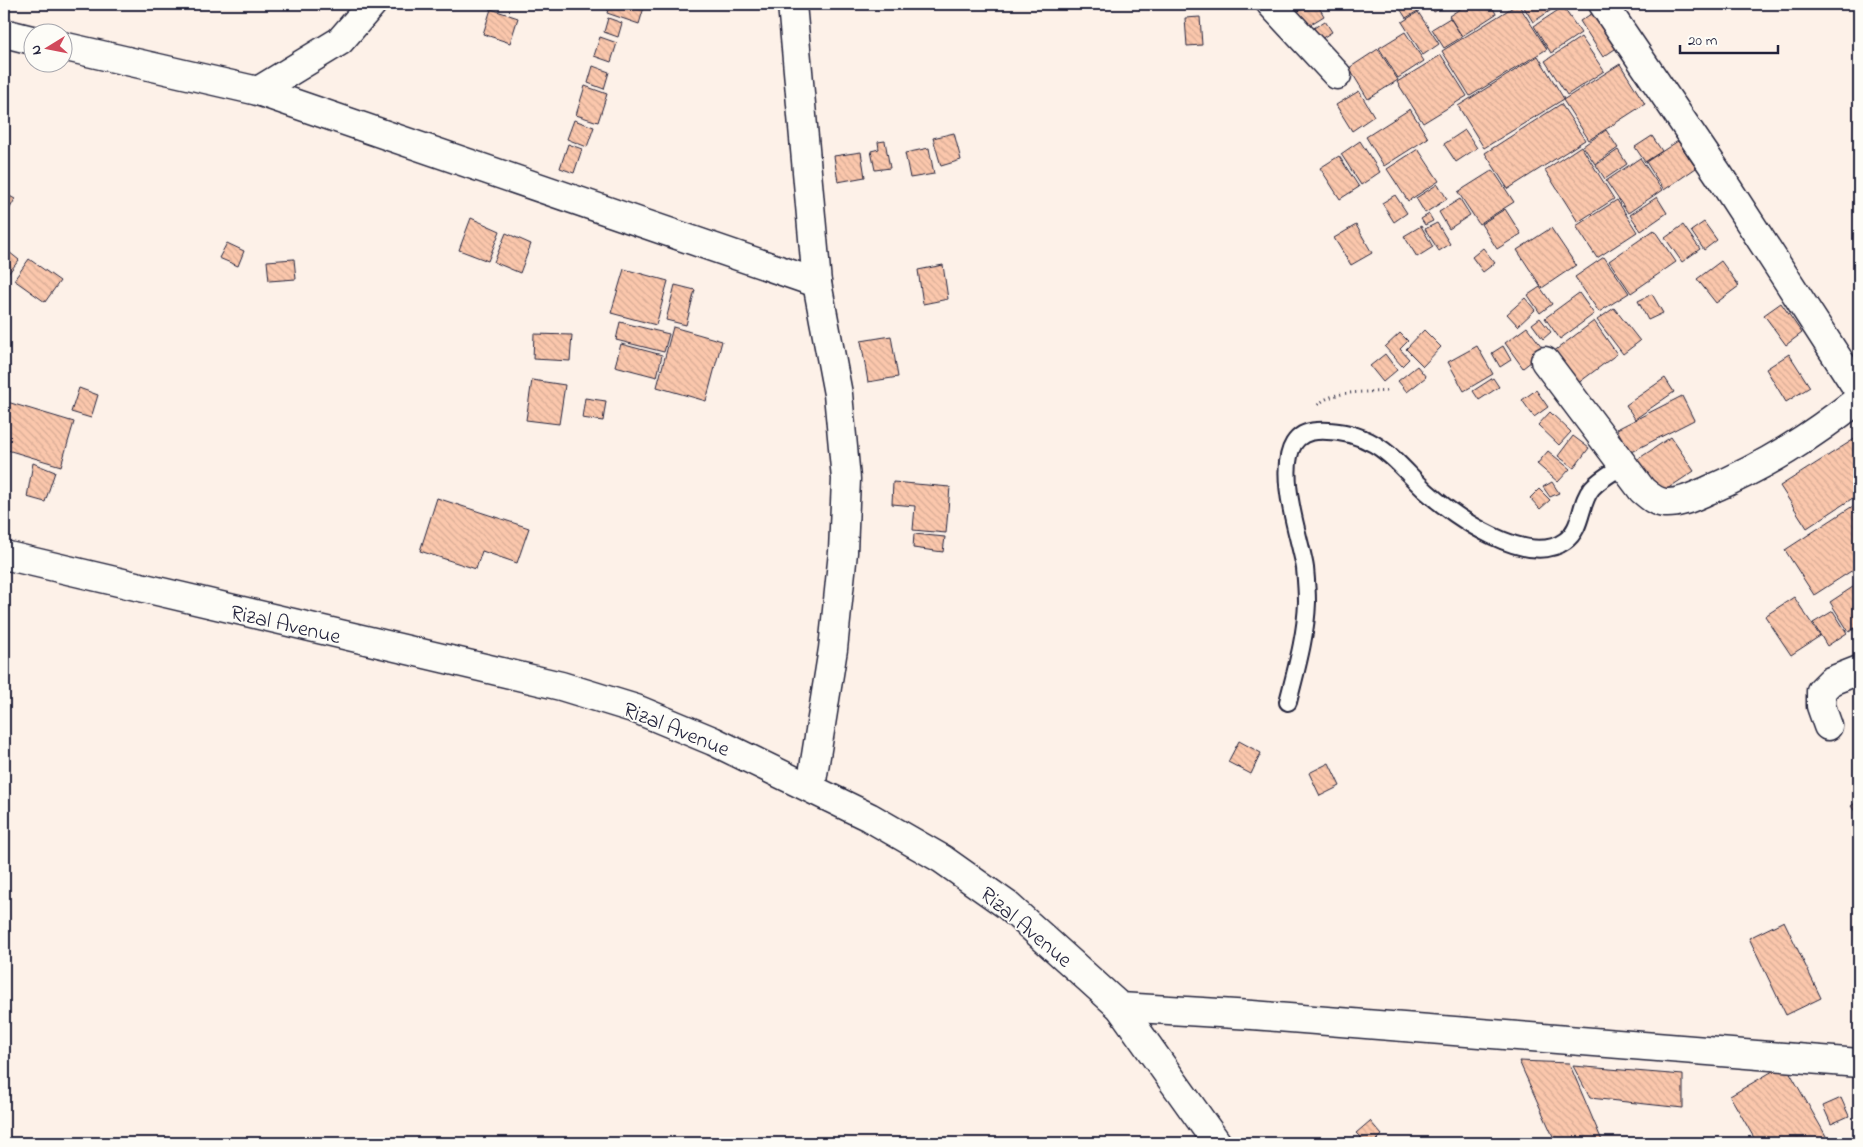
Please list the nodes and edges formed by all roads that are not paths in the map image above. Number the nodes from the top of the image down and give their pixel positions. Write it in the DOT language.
graph roads {
  1 [pos="372,4"];
  2 [pos="792,4"];
  3 [pos="1270,4"];
  4 [pos="1603,4"];
  5 [pos="4,33"];
  6 [pos="22,38"];
  7 [pos="72,48"];
  8 [pos="1337,75"];
  9 [pos="258,91"];
  10 [pos="817,283"];
  11 [pos="1545,361"];
  12 [pos="1859,391"];
  13 [pos="1859,399"];
  14 [pos="1622,466"];
  15 [pos="4,555"];
  16 [pos="1859,670"];
  17 [pos="1288,702"];
  18 [pos="1828,726"];
  19 [pos="811,787"];
  20 [pos="1120,1007"];
  21 [pos="1859,1063"];
  22 [pos="1217,1143"];
  1 -- 9 [label="street"];
  2 -- 10 [label="street"];
  3 -- 8 [label="street"];
  4 -- 12 [label="street"];
  5 -- 6 [label="street"];
  7 -- 9 [label="street"];
  9 -- 10 [label="street"];
  10 -- 19 [label="street"];
  11 -- 14 [label="street"];
  13 -- 14 [label="street"];
  14 -- 17 [label="lane"];
  15 -- 19 [label="street, Rizal Avenue"];
  16 -- 18 [label="street"];
  19 -- 20 [label="street, Rizal Avenue"];
  20 -- 21 [label="street"];
  20 -- 22 [label="street, Rizal Avenue"];
}
